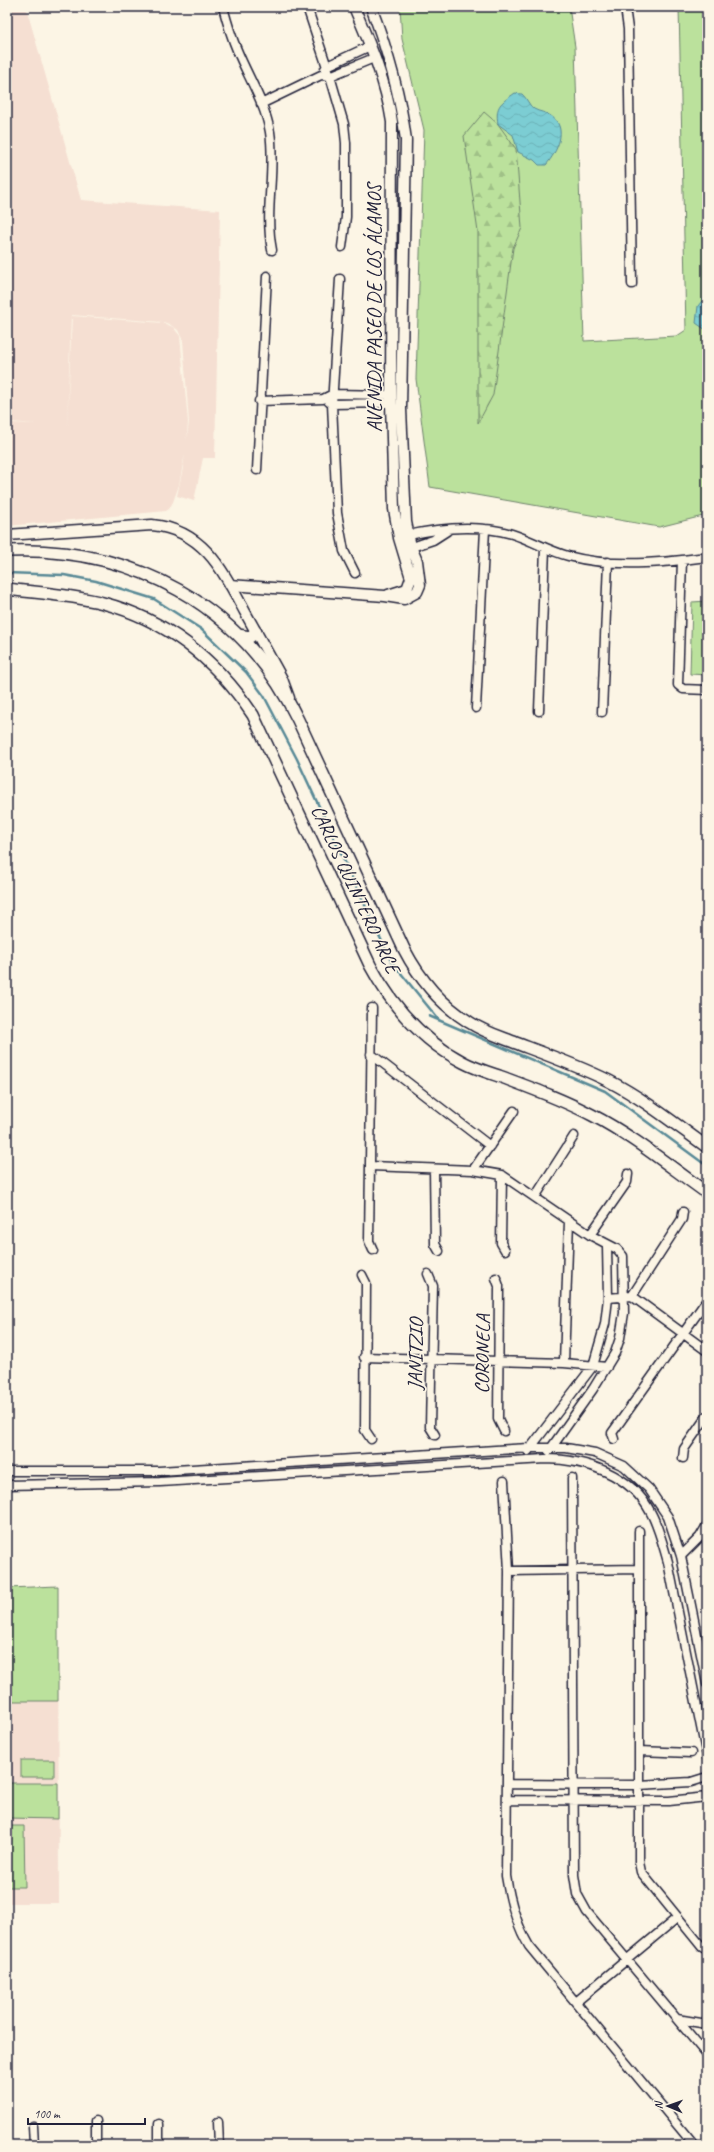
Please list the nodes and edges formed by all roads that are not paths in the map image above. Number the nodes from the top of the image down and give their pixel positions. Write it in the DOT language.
graph roads {
  1 [pos="223,7"];
  2 [pos="307,7"];
  3 [pos="366,7"];
  4 [pos="371,7"];
  5 [pos="625,7"];
  6 [pos="354,9"];
  7 [pos="370,46"];
  8 [pos="374,58"];
  9 [pos="327,66"];
  10 [pos="321,75"];
  11 [pos="394,75"];
  12 [pos="330,76"];
  13 [pos="382,77"];
  14 [pos="261,104"];
  15 [pos="342,247"];
  16 [pos="272,250"];
  17 [pos="267,276"];
  18 [pos="340,279"];
  19 [pos="632,284"];
  20 [pos="391,369"];
  21 [pos="402,370"];
  22 [pos="333,394"];
  23 [pos="323,399"];
  24 [pos="391,399"];
  25 [pos="259,401"];
  26 [pos="332,404"];
  27 [pos="391,427"];
  28 [pos="402,427"];
  29 [pos="257,470"];
  30 [pos="485,529"];
  31 [pos="447,531"];
  32 [pos="7,535"];
  33 [pos="403,537"];
  34 [pos="407,548"];
  35 [pos="545,548"];
  36 [pos="7,551"];
  37 [pos="707,557"];
  38 [pos="682,560"];
  39 [pos="608,562"];
  40 [pos="355,572"];
  41 [pos="230,585"];
  42 [pos="7,589"];
  43 [pos="385,596"];
  44 [pos="256,632"];
  45 [pos="238,635"];
  46 [pos="707,690"];
  47 [pos="476,708"];
  48 [pos="539,710"];
  49 [pos="602,712"];
  50 [pos="297,717"];
  51 [pos="372,1008"];
  52 [pos="371,1054"];
  53 [pos="514,1111"];
  54 [pos="574,1136"];
  55 [pos="490,1146"];
  56 [pos="707,1147"];
  57 [pos="370,1166"];
  58 [pos="434,1168"];
  59 [pos="473,1170"];
  60 [pos="628,1174"];
  61 [pos="502,1175"];
  62 [pos="707,1193"];
  63 [pos="535,1197"];
  64 [pos="683,1212"];
  65 [pos="569,1221"];
  66 [pos="590,1235"];
  67 [pos="607,1246"];
  68 [pos="374,1250"];
  69 [pos="505,1250"];
  70 [pos="439,1251"];
  71 [pos="428,1274"];
  72 [pos="362,1275"];
  73 [pos="496,1278"];
  74 [pos="632,1296"];
  75 [pos="623,1297"];
  76 [pos="608,1298"];
  77 [pos="707,1300"];
  78 [pos="683,1334"];
  79 [pos="707,1351"];
  80 [pos="364,1356"];
  81 [pos="431,1359"];
  82 [pos="498,1361"];
  83 [pos="564,1363"];
  84 [pos="593,1366"];
  85 [pos="607,1367"];
  86 [pos="707,1416"];
  87 [pos="504,1430"];
  88 [pos="436,1434"];
  89 [pos="371,1439"];
  90 [pos="614,1439"];
  91 [pos="528,1448"];
  92 [pos="550,1448"];
  93 [pos="683,1458"];
  94 [pos="545,1459"];
  95 [pos="526,1460"];
  96 [pos="310,1462"];
  97 [pos="7,1471"];
  98 [pos="20,1471"];
  99 [pos="159,1471"];
  100 [pos="311,1474"];
  101 [pos="572,1478"];
  102 [pos="504,1481"];
  103 [pos="160,1482"];
  104 [pos="20,1484"];
  105 [pos="7,1485"];
  106 [pos="707,1525"];
  107 [pos="639,1530"];
  108 [pos="681,1556"];
  109 [pos="639,1569"];
  110 [pos="509,1570"];
  111 [pos="574,1570"];
  112 [pos="707,1684"];
  113 [pos="639,1751"];
  114 [pos="690,1753"];
  115 [pos="707,1757"];
  116 [pos="707,1777"];
  117 [pos="507,1784"];
  118 [pos="573,1784"];
  119 [pos="639,1785"];
  120 [pos="707,1797"];
  121 [pos="507,1800"];
  122 [pos="574,1800"];
  123 [pos="639,1800"];
  124 [pos="678,1917"];
  125 [pos="707,1950"];
  126 [pos="627,1960"];
  127 [pos="576,2002"];
  128 [pos="677,2019"];
  129 [pos="707,2024"];
  130 [pos="707,2055"];
  131 [pos="96,2121"];
  132 [pos="218,2122"];
  133 [pos="159,2124"];
  134 [pos="33,2126"];
  135 [pos="34,2145"];
  136 [pos="96,2145"];
  137 [pos="159,2145"];
  138 [pos="219,2145"];
  139 [pos="694,2145"];
  1 -- 14 [label="street"];
  2 -- 9 [label="street"];
  3 -- 6 [label="street"];
  4 -- 11 [label="street, AVENIDA PASEO DE LOS ÁLAMOS"];
  5 -- 19 [label="street"];
  6 -- 7 [label="street, AVENIDA PASEO DE LOS ÁLAMOS"];
  7 -- 8 [label="street, AVENIDA PASEO DE LOS ÁLAMOS"];
  7 -- 9 [label="street"];
  8 -- 12 [label="street"];
  8 -- 13 [label="street, AVENIDA PASEO DE LOS ÁLAMOS"];
  9 -- 10 [label="street"];
  9 -- 12 [label="street"];
  10 -- 12 [label="street"];
  10 -- 14 [label="street"];
  11 -- 13 [label="street"];
  11 -- 21 [label="street, AVENIDA PASEO DE LOS ÁLAMOS"];
  12 -- 15 [label="street"];
  13 -- 20 [label="street, AVENIDA PASEO DE LOS ÁLAMOS"];
  14 -- 16 [label="street"];
  17 -- 25 [label="street"];
  18 -- 22 [label="street"];
  20 -- 21 [label="street"];
  20 -- 24 [label="street, AVENIDA PASEO DE LOS ÁLAMOS"];
  21 -- 28 [label="street, AVENIDA PASEO DE LOS ÁLAMOS"];
  22 -- 23 [label="street"];
  22 -- 24 [label="street"];
  22 -- 26 [label="street"];
  23 -- 25 [label="street"];
  23 -- 26 [label="street"];
  24 -- 26 [label="street"];
  24 -- 27 [label="street, AVENIDA PASEO DE LOS ÁLAMOS"];
  25 -- 29 [label="street"];
  26 -- 40 [label="street"];
  27 -- 28 [label="street"];
  27 -- 33 [label="street, AVENIDA PASEO DE LOS ÁLAMOS"];
  28 -- 33 [label="street, AVENIDA PASEO DE LOS ÁLAMOS"];
  30 -- 31 [label="street"];
  30 -- 35 [label="street"];
  30 -- 47 [label="street"];
  31 -- 33 [label="street"];
  31 -- 34 [label="street"];
  32 -- 41 [label="street"];
  33 -- 34 [label="street, AVENIDA PASEO DE LOS ÁLAMOS"];
  34 -- 43 [label="street, AVENIDA PASEO DE LOS ÁLAMOS"];
  34 -- 43 [label="street, AVENIDA PASEO DE LOS ÁLAMOS"];
  35 -- 39 [label="street"];
  35 -- 48 [label="street"];
  36 -- 45 [label="main road, CARLOS QUINTERO ARCE"];
  37 -- 38 [label="street"];
  38 -- 39 [label="street"];
  38 -- 46 [label="street"];
  39 -- 49 [label="street"];
  41 -- 43 [label="street"];
  41 -- 44 [label="street"];
  42 -- 62 [label="main road, CARLOS QUINTERO ARCE"];
  44 -- 45 [label="main road"];
  44 -- 50 [label="street"];
  45 -- 50 [label="main road, CARLOS QUINTERO ARCE"];
  50 -- 56 [label="main road, CARLOS QUINTERO ARCE"];
  51 -- 52 [label="street"];
  52 -- 55 [label="street"];
  52 -- 57 [label="street"];
  53 -- 55 [label="street"];
  54 -- 63 [label="street"];
  55 -- 59 [label="street"];
  57 -- 58 [label="street"];
  57 -- 68 [label="street"];
  58 -- 59 [label="street"];
  58 -- 70 [label="street"];
  59 -- 61 [label="street"];
  60 -- 66 [label="street"];
  61 -- 63 [label="street"];
  61 -- 69 [label="street"];
  63 -- 65 [label="street"];
  64 -- 74 [label="street"];
  65 -- 66 [label="street"];
  65 -- 83 [label="street"];
  66 -- 67 [label="street"];
  67 -- 75 [label="street"];
  67 -- 76 [label="street"];
  71 -- 81 [label="street, JANITZIO"];
  72 -- 80 [label="street"];
  73 -- 82 [label="street, CORONELA"];
  74 -- 75 [label="street"];
  74 -- 78 [label="street"];
  75 -- 76 [label="street"];
  75 -- 85 [label="street"];
  76 -- 84 [label="street"];
  77 -- 78 [label="street"];
  78 -- 79 [label="street"];
  78 -- 90 [label="street"];
  80 -- 81 [label="street"];
  80 -- 89 [label="street"];
  81 -- 82 [label="street"];
  81 -- 88 [label="street, JANITZIO"];
  82 -- 83 [label="street"];
  82 -- 87 [label="street, CORONELA"];
  83 -- 84 [label="street"];
  84 -- 85 [label="street"];
  84 -- 91 [label="street"];
  85 -- 92 [label="street"];
  86 -- 93 [label="street"];
  91 -- 92 [label="street"];
  91 -- 95 [label="street"];
  91 -- 96 [label="street"];
  92 -- 94 [label="street"];
  92 -- 108 [label="street"];
  94 -- 95 [label="street"];
  94 -- 115 [label="street"];
  95 -- 100 [label="street"];
  96 -- 99 [label="street"];
  96 -- 100 [label="street"];
  97 -- 98 [label="street"];
  98 -- 99 [label="street"];
  98 -- 104 [label="street"];
  99 -- 103 [label="street"];
  100 -- 103 [label="street"];
  101 -- 111 [label="street"];
  102 -- 110 [label="street"];
  103 -- 104 [label="street"];
  104 -- 105 [label="street"];
  106 -- 108 [label="street"];
  107 -- 109 [label="street"];
  108 -- 112 [label="street"];
  109 -- 111 [label="street"];
  109 -- 113 [label="street"];
  110 -- 111 [label="street"];
  110 -- 117 [label="street"];
  111 -- 118 [label="street"];
  113 -- 114 [label="street"];
  113 -- 119 [label="street"];
  116 -- 119 [label="street"];
  117 -- 118 [label="street"];
  117 -- 121 [label="street"];
  118 -- 119 [label="street"];
  118 -- 122 [label="street"];
  119 -- 123 [label="street"];
  120 -- 123 [label="street"];
  121 -- 122 [label="street"];
  121 -- 127 [label="street"];
  122 -- 123 [label="street"];
  122 -- 126 [label="street"];
  123 -- 124 [label="street"];
  124 -- 125 [label="street"];
  124 -- 126 [label="street"];
  126 -- 127 [label="street"];
  126 -- 128 [label="street"];
  127 -- 139 [label="street"];
  128 -- 129 [label="street"];
  128 -- 130 [label="street"];
  131 -- 136 [label="street"];
  132 -- 138 [label="street"];
  133 -- 137 [label="street"];
  134 -- 135 [label="street"];
}
